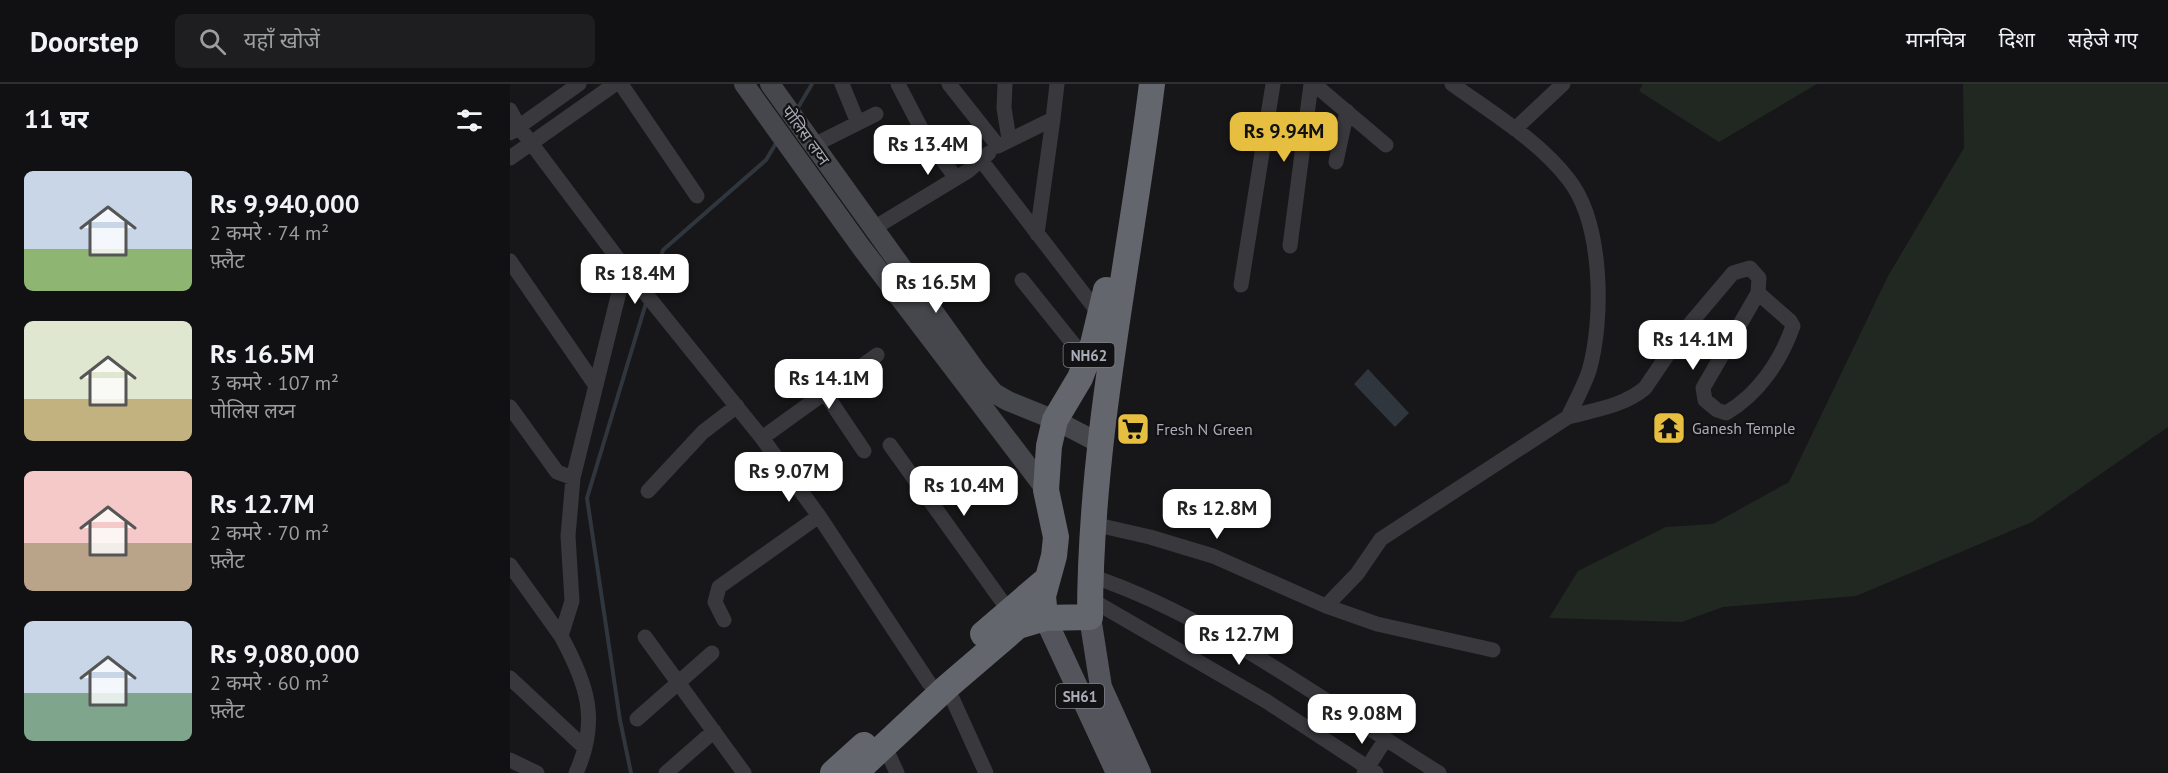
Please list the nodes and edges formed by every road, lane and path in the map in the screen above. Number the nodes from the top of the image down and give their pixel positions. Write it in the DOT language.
graph roads {
  1 [pos="579,84"];
  2 [pos="615,84"];
  3 [pos="621,84"];
  4 [pos="744,84"];
  5 [pos="842,84"];
  6 [pos="898,84"];
  7 [pos="950,84"];
  8 [pos="1005,84"];
  9 [pos="1057,84"];
  10 [pos="1135,84"];
  11 [pos="1152,84"];
  12 [pos="1273,84"];
  13 [pos="1312,84"];
  14 [pos="1452,84"];
  15 [pos="1563,84"];
  16 [pos="774,90"];
  17 [pos="510,110"];
  18 [pos="1347,111"];
  19 [pos="876,114"];
  20 [pos="1053,119"];
  21 [pos="858,123"];
  22 [pos="1515,129"];
  23 [pos="515,130"];
  24 [pos="811,142"];
  25 [pos="532,143"];
  26 [pos="1003,143"];
  27 [pos="1386,145"];
  28 [pos="510,159"];
  29 [pos="981,160"];
  30 [pos="1336,162"];
  31 [pos="956,178"];
  32 [pos="697,196"];
  33 [pos="874,228"];
  34 [pos="1037,234"];
  35 [pos="1290,246"];
  36 [pos="510,261"];
  37 [pos="630,273"];
  38 [pos="1022,280"];
  39 [pos="1241,285"];
  40 [pos="1758,293"];
  41 [pos="1100,315"];
  42 [pos="877,355"];
  43 [pos="1087,361"];
  44 [pos="596,386"];
  45 [pos="825,393"];
  46 [pos="737,406"];
  47 [pos="510,407"];
  48 [pos="1568,417"];
  49 [pos="1055,420"];
  50 [pos="762,438"];
  51 [pos="1101,444"];
  52 [pos="890,445"];
  53 [pos="864,452"];
  54 [pos="573,478"];
  55 [pos="648,490"];
  56 [pos="1046,490"];
  57 [pos="819,516"];
  58 [pos="1093,524"];
  59 [pos="510,565"];
  60 [pos="1046,580"];
  61 [pos="1090,597"];
  62 [pos="1326,606"];
  63 [pos="1009,610"];
  64 [pos="1045,618"];
  65 [pos="724,620"];
  66 [pos="561,636"];
  67 [pos="645,637"];
  68 [pos="1493,650"];
  69 [pos="712,653"];
  70 [pos="510,678"];
  71 [pos="679,684"];
  72 [pos="938,685"];
  73 [pos="637,719"];
  74 [pos="714,731"];
  75 [pos="1385,740"];
  76 [pos="510,746"];
  77 [pos="885,747"];
  78 [pos="581,760"];
  79 [pos="516,763"];
  80 [pos="1369,771"];
  81 [pos="537,773"];
  82 [pos="666,773"];
  83 [pos="744,773"];
  84 [pos="833,773"];
  85 [pos="855,773"];
  86 [pos="897,773"];
  87 [pos="986,773"];
  88 [pos="1117,773"];
  89 [pos="1140,773"];
  90 [pos="1439,773"];
  1 -- 23 [label="street"];
  2 -- 25 [label="street"];
  3 -- 32 [label="street"];
  4 -- 56 [label="street"];
  5 -- 21 [label="street"];
  6 -- 31 [label="street"];
  7 -- 26 [label="street"];
  8 -- 26 [label="street"];
  9 -- 20 [label="street"];
  10 -- 41 [label="highway, NH62"];
  11 -- 51 [label="highway, NH62"];
  12 -- 39 [label="street"];
  13 -- 18 [label="street"];
  13 -- 35 [label="street"];
  14 -- 22 [label="street"];
  15 -- 22 [label="street"];
  16 -- 24 [label="street, पोलिस लय्न"];
  17 -- 23 [label="street"];
  18 -- 27 [label="street"];
  18 -- 30 [label="street"];
  19 -- 21 [label="street"];
  20 -- 26 [label="street"];
  20 -- 34 [label="street"];
  21 -- 24 [label="street"];
  22 -- 48 [label="street"];
  23 -- 25 [label="street"];
  24 -- 33 [label="street, पोलिस लय्न"];
  25 -- 28 [label="street"];
  25 -- 37 [label="street"];
  26 -- 29 [label="street"];
  29 -- 31 [label="street"];
  29 -- 34 [label="street"];
  31 -- 33 [label="street"];
  33 -- 49 [label="street, पोलिस लय्न"];
  34 -- 41 [label="street"];
  36 -- 44 [label="street"];
  37 -- 44 [label="street"];
  37 -- 46 [label="street"];
  38 -- 43 [label="street"];
  40 -- 40 [label="street"];
  40 -- 48 [label="street"];
  41 -- 43 [label="highway, NH62"];
  42 -- 45 [label="street"];
  43 -- 49 [label="highway, NH62"];
  44 -- 54 [label="street"];
  45 -- 50 [label="street"];
  45 -- 53 [label="street"];
  46 -- 50 [label="street"];
  46 -- 55 [label="street"];
  47 -- 54 [label="street"];
  48 -- 62 [label="street"];
  49 -- 51 [label="street, पोलिस लय्न"];
  49 -- 56 [label="highway, NH62"];
  50 -- 57 [label="street"];
  51 -- 58 [label="highway, NH62"];
  52 -- 63 [label="street"];
  54 -- 66 [label="street"];
  56 -- 60 [label="highway, NH62"];
  57 -- 65 [label="street"];
  57 -- 72 [label="street"];
  58 -- 61 [label="highway, NH62"];
  58 -- 62 [label="street"];
  59 -- 66 [label="street"];
  60 -- 63 [label="highway"];
  60 -- 64 [label="highway, NH62"];
  61 -- 64 [label="highway"];
  61 -- 75 [label="street"];
  61 -- 80 [label="street"];
  61 -- 89 [label="main road, SH61"];
  62 -- 68 [label="street"];
  63 -- 72 [label="highway"];
  64 -- 72 [label="highway"];
  64 -- 88 [label="main road, SH61"];
  66 -- 78 [label="street"];
  67 -- 71 [label="street"];
  69 -- 71 [label="street"];
  70 -- 78 [label="street"];
  71 -- 73 [label="street"];
  71 -- 74 [label="street"];
  72 -- 77 [label="highway"];
  72 -- 84 [label="highway"];
  72 -- 87 [label="street"];
  74 -- 82 [label="street"];
  74 -- 83 [label="street"];
  75 -- 80 [label="street"];
  75 -- 90 [label="street"];
  76 -- 79 [label="street"];
  77 -- 85 [label="highway"];
  77 -- 86 [label="street"];
  79 -- 81 [label="street"];
}
